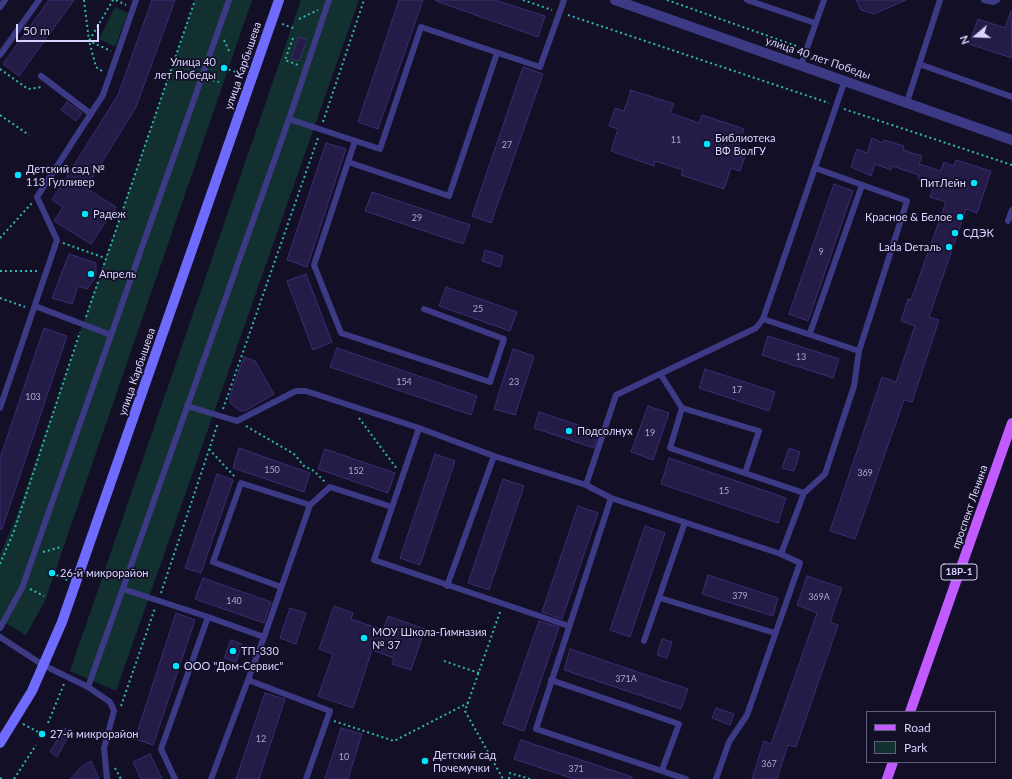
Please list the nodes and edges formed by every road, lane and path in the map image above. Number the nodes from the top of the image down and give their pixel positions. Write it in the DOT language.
graph roads {
  1 [pos="5,0"];
  2 [pos="39,0"];
  3 [pos="84,0"];
  4 [pos="113,0"];
  5 [pos="136,0"];
  6 [pos="195,0"];
  7 [pos="229,0"];
  8 [pos="279,0"];
  9 [pos="364,0"];
  10 [pos="523,0"];
  11 [pos="564,0"];
  12 [pos="615,0"];
  13 [pos="667,0"];
  14 [pos="747,0"];
  15 [pos="824,0"];
  16 [pos="940,0"];
  17 [pos="984,0"];
  18 [pos="996,0"];
  19 [pos="328,2"];
  20 [pos="0,6"];
  21 [pos="559,12"];
  22 [pos="299,19"];
  23 [pos="271,21"];
  24 [pos="815,23"];
  25 [pos="296,29"];
  26 [pos="293,38"];
  27 [pos="89,41"];
  28 [pos="806,50"];
  29 [pos="497,53"];
  30 [pos="118,54"];
  31 [pos="0,55"];
  32 [pos="919,64"];
  33 [pos="801,65"];
  34 [pos="224,68"];
  35 [pos="305,68"];
  36 [pos="0,69"];
  37 [pos="41,76"];
  38 [pos="110,76"];
  39 [pos="252,77"];
  40 [pos="845,80"];
  41 [pos="28,89"];
  42 [pos="1012,97"];
  43 [pos="907,102"];
  44 [pos="836,106"];
  45 [pos="91,114"];
  46 [pos="0,115"];
  47 [pos="289,119"];
  48 [pos="321,129"];
  49 [pos="29,135"];
  50 [pos="1012,140"];
  51 [pos="355,141"];
  52 [pos="348,162"];
  53 [pos="1012,165"];
  54 [pos="815,168"];
  55 [pos="862,185"];
  56 [pos="37,197"];
  57 [pos="1012,210"];
  58 [pos="1008,221"];
  59 [pos="0,238"];
  60 [pos="56,240"];
  61 [pos="105,258"];
  62 [pos="46,271"];
  63 [pos="0,272"];
  64 [pos="35,306"];
  65 [pos="424,309"];
  66 [pos="763,319"];
  67 [pos="83,326"];
  68 [pos="810,333"];
  69 [pos="111,335"];
  70 [pos="859,350"];
  71 [pos="660,375"];
  72 [pos="0,388"];
  73 [pos="6,392"];
  74 [pos="350,405"];
  75 [pos="187,406"];
  76 [pos="0,408"];
  77 [pos="682,408"];
  78 [pos="220,416"];
  79 [pos="237,421"];
  80 [pos="1012,423"];
  81 [pos="419,428"];
  82 [pos="1010,434"];
  83 [pos="209,449"];
  84 [pos="494,456"];
  85 [pos="745,473"];
  86 [pos="402,474"];
  87 [pos="241,483"];
  88 [pos="586,485"];
  89 [pos="330,487"];
  90 [pos="804,493"];
  91 [pos="611,498"];
  92 [pos="310,505"];
  93 [pos="392,507"];
  94 [pos="685,522"];
  95 [pos="61,547"];
  96 [pos="781,554"];
  97 [pos="34,555"];
  98 [pos="0,564"];
  99 [pos="52,573"];
  100 [pos="76,583"];
  101 [pos="23,585"];
  102 [pos="447,586"];
  103 [pos="281,587"];
  104 [pos="123,589"];
  105 [pos="44,596"];
  106 [pos="660,598"];
  107 [pos="158,600"];
  108 [pos="502,605"];
  109 [pos="208,617"];
  110 [pos="569,626"];
  111 [pos="0,628"];
  112 [pos="776,633"];
  113 [pos="0,637"];
  114 [pos="264,637"];
  115 [pos="644,641"];
  116 [pos="444,661"];
  117 [pos="43,665"];
  118 [pos="479,673"];
  119 [pos="67,677"];
  120 [pos="248,680"];
  121 [pos="551,680"];
  122 [pos="88,687"];
  123 [pos="468,703"];
  124 [pos="910,711"];
  125 [pos="119,713"];
  126 [pos="327,719"];
  127 [pos="15,720"];
  128 [pos="48,723"];
  129 [pos="42,734"];
  130 [pos="0,744"];
  131 [pos="36,745"];
  132 [pos="893,763"];
  133 [pos="662,770"];
  134 [pos="14,779"];
  135 [pos="107,779"];
  136 [pos="175,779"];
  137 [pos="211,779"];
  138 [pos="306,779"];
  139 [pos="502,779"];
  140 [pos="509,779"];
  141 [pos="530,779"];
  142 [pos="686,779"];
  143 [pos="716,779"];
  144 [pos="887,779"];
  1 -- 20 [label="lane"];
  2 -- 31 [label="lane"];
  3 -- 27 [label="path"];
  4 -- 27 [label="path"];
  5 -- 30 [label="lane"];
  6 -- 61 [label="path"];
  7 -- 69 [label="lane"];
  8 -- 23 [label="street, улица Карбышева"];
  9 -- 48 [label="path"];
  10 -- 21 [label="path"];
  11 -- 21 [label="lane"];
  12 -- 33 [label="street, улица 40 лет Победы"];
  13 -- 28 [label="path"];
  14 -- 24 [label="lane"];
  15 -- 24 [label="lane"];
  16 -- 32 [label="lane"];
  17 -- 18 [label="lane"];
  19 -- 22 [label="path"];
  19 -- 35 [label="lane"];
  21 -- 29 [label="lane"];
  21 -- 44 [label="path"];
  23 -- 25 [label="path"];
  23 -- 39 [label="street, улица Карбышева"];
  24 -- 28 [label="lane"];
  26 -- 35 [label="path"];
  27 -- 30 [label="path"];
  27 -- 38 [label="path"];
  28 -- 33 [label="lane"];
  29 -- 51 [label="lane"];
  29 -- 52 [label="lane"];
  30 -- 38 [label="lane"];
  32 -- 42 [label="lane"];
  32 -- 43 [label="lane"];
  33 -- 40 [label="street, улица 40 лет Победы"];
  34 -- 39 [label="path"];
  35 -- 47 [label="lane"];
  36 -- 41 [label="path"];
  37 -- 45 [label="lane"];
  38 -- 45 [label="lane"];
  39 -- 100 [label="street, улица Карбышева"];
  40 -- 43 [label="street, улица 40 лет Победы"];
  40 -- 44 [label="lane"];
  43 -- 50 [label="street, улица 40 лет Победы"];
  44 -- 53 [label="path"];
  44 -- 54 [label="lane"];
  45 -- 56 [label="lane"];
  46 -- 49 [label="path"];
  47 -- 48 [label="lane"];
  47 -- 75 [label="lane"];
  48 -- 51 [label="lane"];
  48 -- 78 [label="path"];
  51 -- 52 [label="lane"];
  52 -- 65 [label="lane"];
  54 -- 55 [label="lane"];
  54 -- 66 [label="lane"];
  55 -- 68 [label="lane"];
  55 -- 70 [label="lane"];
  56 -- 59 [label="path"];
  56 -- 60 [label="lane"];
  57 -- 58 [label="lane"];
  60 -- 61 [label="path"];
  60 -- 62 [label="lane"];
  61 -- 67 [label="path"];
  62 -- 63 [label="path"];
  62 -- 64 [label="lane"];
  64 -- 67 [label="lane"];
  64 -- 73 [label="lane"];
  66 -- 68 [label="lane"];
  66 -- 71 [label="lane"];
  67 -- 69 [label="lane"];
  67 -- 98 [label="path"];
  68 -- 70 [label="lane"];
  69 -- 97 [label="lane"];
  70 -- 90 [label="lane"];
  71 -- 77 [label="lane"];
  71 -- 88 [label="lane"];
  72 -- 73 [label="lane"];
  73 -- 76 [label="lane"];
  74 -- 79 [label="lane"];
  74 -- 81 [label="lane"];
  74 -- 86 [label="path"];
  75 -- 78 [label="lane"];
  75 -- 104 [label="lane"];
  77 -- 85 [label="lane"];
  77 -- 85 [label="lane"];
  78 -- 79 [label="lane"];
  78 -- 83 [label="path"];
  79 -- 89 [label="path"];
  80 -- 82 [label="main road, проспект Ленина / 18Р-1"];
  81 -- 84 [label="lane"];
  81 -- 86 [label="lane"];
  82 -- 124 [label="main road, проспект Ленина / 18Р-1"];
  83 -- 87 [label="path"];
  83 -- 107 [label="path"];
  84 -- 88 [label="lane"];
  84 -- 102 [label="lane"];
  85 -- 90 [label="lane"];
  86 -- 93 [label="lane"];
  87 -- 92 [label="lane"];
  87 -- 103 [label="lane"];
  88 -- 91 [label="lane"];
  89 -- 92 [label="lane"];
  89 -- 93 [label="lane"];
  90 -- 96 [label="lane"];
  91 -- 94 [label="lane"];
  91 -- 110 [label="lane"];
  92 -- 103 [label="lane"];
  93 -- 102 [label="lane"];
  94 -- 96 [label="lane"];
  94 -- 106 [label="lane"];
  95 -- 97 [label="path"];
  96 -- 112 [label="lane"];
  97 -- 101 [label="lane"];
  99 -- 100 [label="path"];
  100 -- 117 [label="street, улица Карбышева"];
  101 -- 105 [label="path"];
  101 -- 111 [label="lane"];
  102 -- 108 [label="lane"];
  103 -- 114 [label="lane"];
  104 -- 107 [label="lane"];
  104 -- 122 [label="lane"];
  106 -- 112 [label="lane"];
  106 -- 115 [label="lane"];
  107 -- 109 [label="lane"];
  107 -- 125 [label="path"];
  108 -- 110 [label="lane"];
  108 -- 118 [label="path"];
  109 -- 114 [label="lane"];
  109 -- 136 [label="lane"];
  110 -- 121 [label="lane"];
  112 -- 143 [label="lane"];
  113 -- 117 [label="lane"];
  114 -- 120 [label="lane"];
  116 -- 118 [label="path"];
  117 -- 119 [label="lane"];
  117 -- 127 [label="street, улица Карбышева"];
  118 -- 123 [label="path"];
  119 -- 122 [label="lane"];
  119 -- 128 [label="path"];
  120 -- 126 [label="lane"];
  120 -- 137 [label="lane"];
  121 -- 133 [label="lane"];
  121 -- 133 [label="lane"];
  122 -- 135 [label="lane"];
  123 -- 126 [label="path"];
  123 -- 139 [label="path"];
  126 -- 138 [label="lane"];
  127 -- 129 [label="path"];
  127 -- 130 [label="street, улица Карбышева"];
  131 -- 134 [label="path"];
  132 -- 144 [label="main road"];
  133 -- 142 [label="lane"];
  140 -- 141 [label="path"];
}
